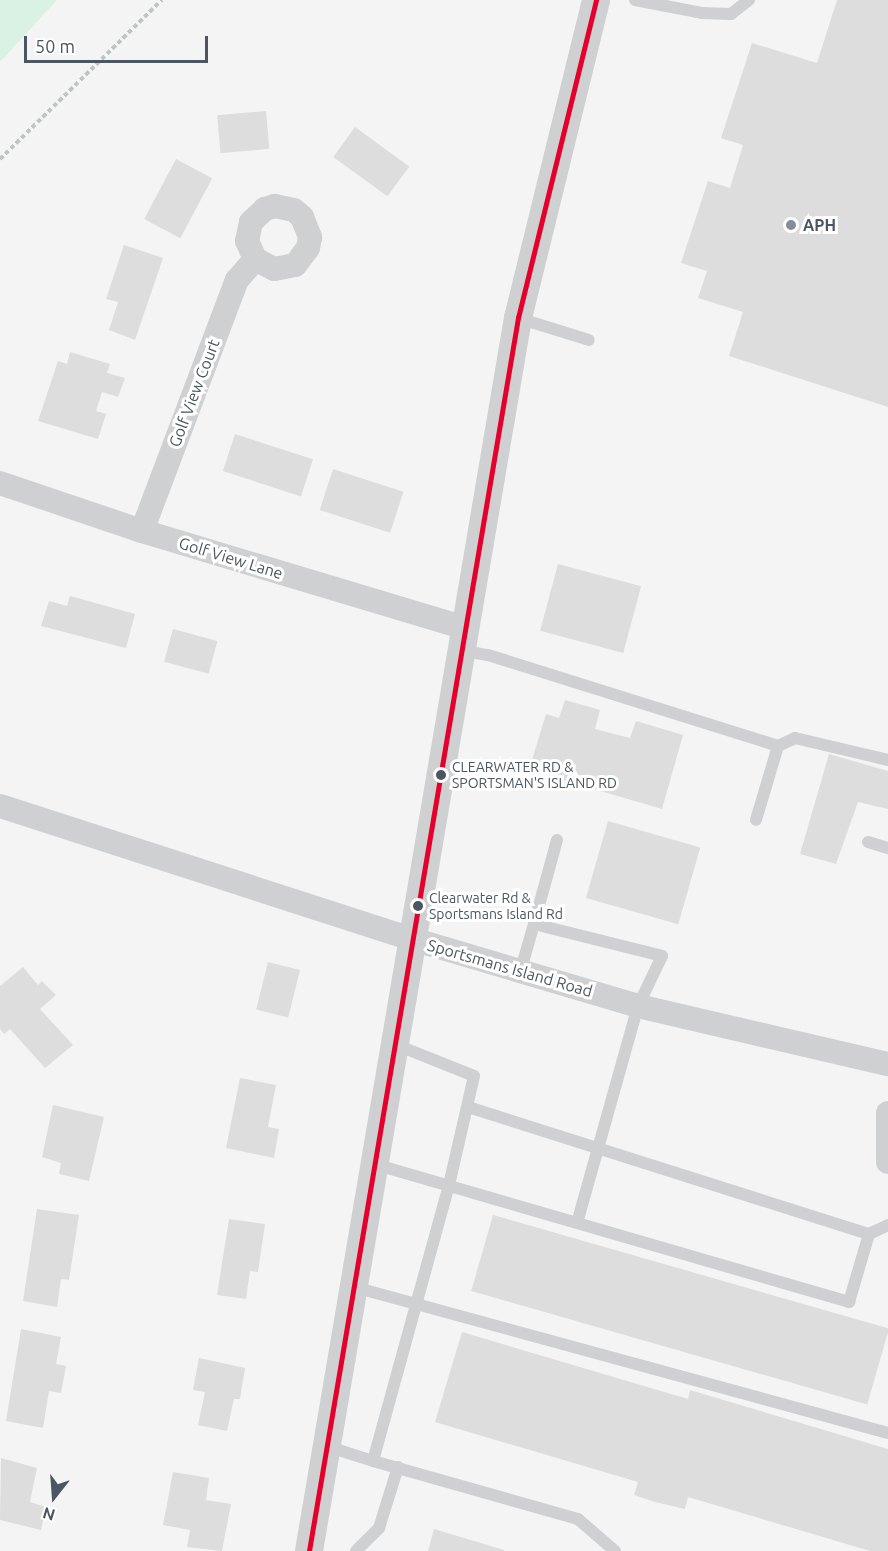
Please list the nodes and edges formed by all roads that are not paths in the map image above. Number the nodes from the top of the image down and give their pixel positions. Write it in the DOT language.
graph roads {
  1 [pos="596,0"];
  2 [pos="635,0"];
  3 [pos="749,0"];
  4 [pos="255,259"];
  5 [pos="518,318"];
  6 [pos="589,340"];
  7 [pos="0,483"];
  8 [pos="142,531"];
  9 [pos="461,639"];
  10 [pos="778,746"];
  11 [pos="888,760"];
  12 [pos="0,806"];
  13 [pos="756,820"];
  14 [pos="557,840"];
  15 [pos="868,842"];
  16 [pos="888,848"];
  17 [pos="534,924"];
  18 [pos="412,939"];
  19 [pos="521,969"];
  20 [pos="638,1006"];
  21 [pos="394,1044"];
  22 [pos="888,1064"];
  23 [pos="468,1107"];
  24 [pos="888,1113"];
  25 [pos="599,1149"];
  26 [pos="888,1162"];
  27 [pos="374,1164"];
  28 [pos="449,1185"];
  29 [pos="577,1223"];
  30 [pos="888,1225"];
  31 [pos="869,1234"];
  32 [pos="353,1287"];
  33 [pos="414,1305"];
  34 [pos="888,1433"];
  35 [pos="326,1446"];
  36 [pos="373,1461"];
  37 [pos="398,1467"];
  38 [pos="309,1551"];
  39 [pos="356,1551"];
  40 [pos="615,1551"];
  1 -- 5 [label="street"];
  2 -- 3 [label="lane"];
  4 -- 8 [label="street, Golf View Court"];
  5 -- 6 [label="lane"];
  5 -- 9 [label="street"];
  7 -- 8 [label="street, Golf View Lane"];
  8 -- 9 [label="street, Golf View Lane"];
  9 -- 10 [label="lane"];
  9 -- 18 [label="street"];
  10 -- 11 [label="lane"];
  10 -- 13 [label="lane"];
  12 -- 18 [label="street, Sportsmans Island Road"];
  14 -- 17 [label="lane"];
  15 -- 16 [label="lane"];
  17 -- 19 [label="lane"];
  17 -- 20 [label="lane"];
  18 -- 19 [label="street, Sportsmans Island Road"];
  18 -- 21 [label="street"];
  19 -- 20 [label="street, Sportsmans Island Road"];
  20 -- 22 [label="street, Sportsmans Island Road"];
  20 -- 25 [label="lane"];
  21 -- 23 [label="lane"];
  21 -- 27 [label="street"];
  23 -- 25 [label="lane"];
  23 -- 28 [label="lane"];
  24 -- 26 [label="street"];
  25 -- 29 [label="lane"];
  25 -- 31 [label="lane"];
  27 -- 28 [label="lane"];
  27 -- 32 [label="street"];
  28 -- 29 [label="lane"];
  28 -- 33 [label="lane"];
  29 -- 31 [label="lane"];
  30 -- 31 [label="lane"];
  32 -- 33 [label="lane"];
  32 -- 35 [label="street"];
  33 -- 34 [label="lane"];
  33 -- 36 [label="lane"];
  35 -- 36 [label="lane"];
  35 -- 38 [label="street"];
  36 -- 37 [label="lane"];
  37 -- 39 [label="lane"];
  37 -- 40 [label="lane"];
}
